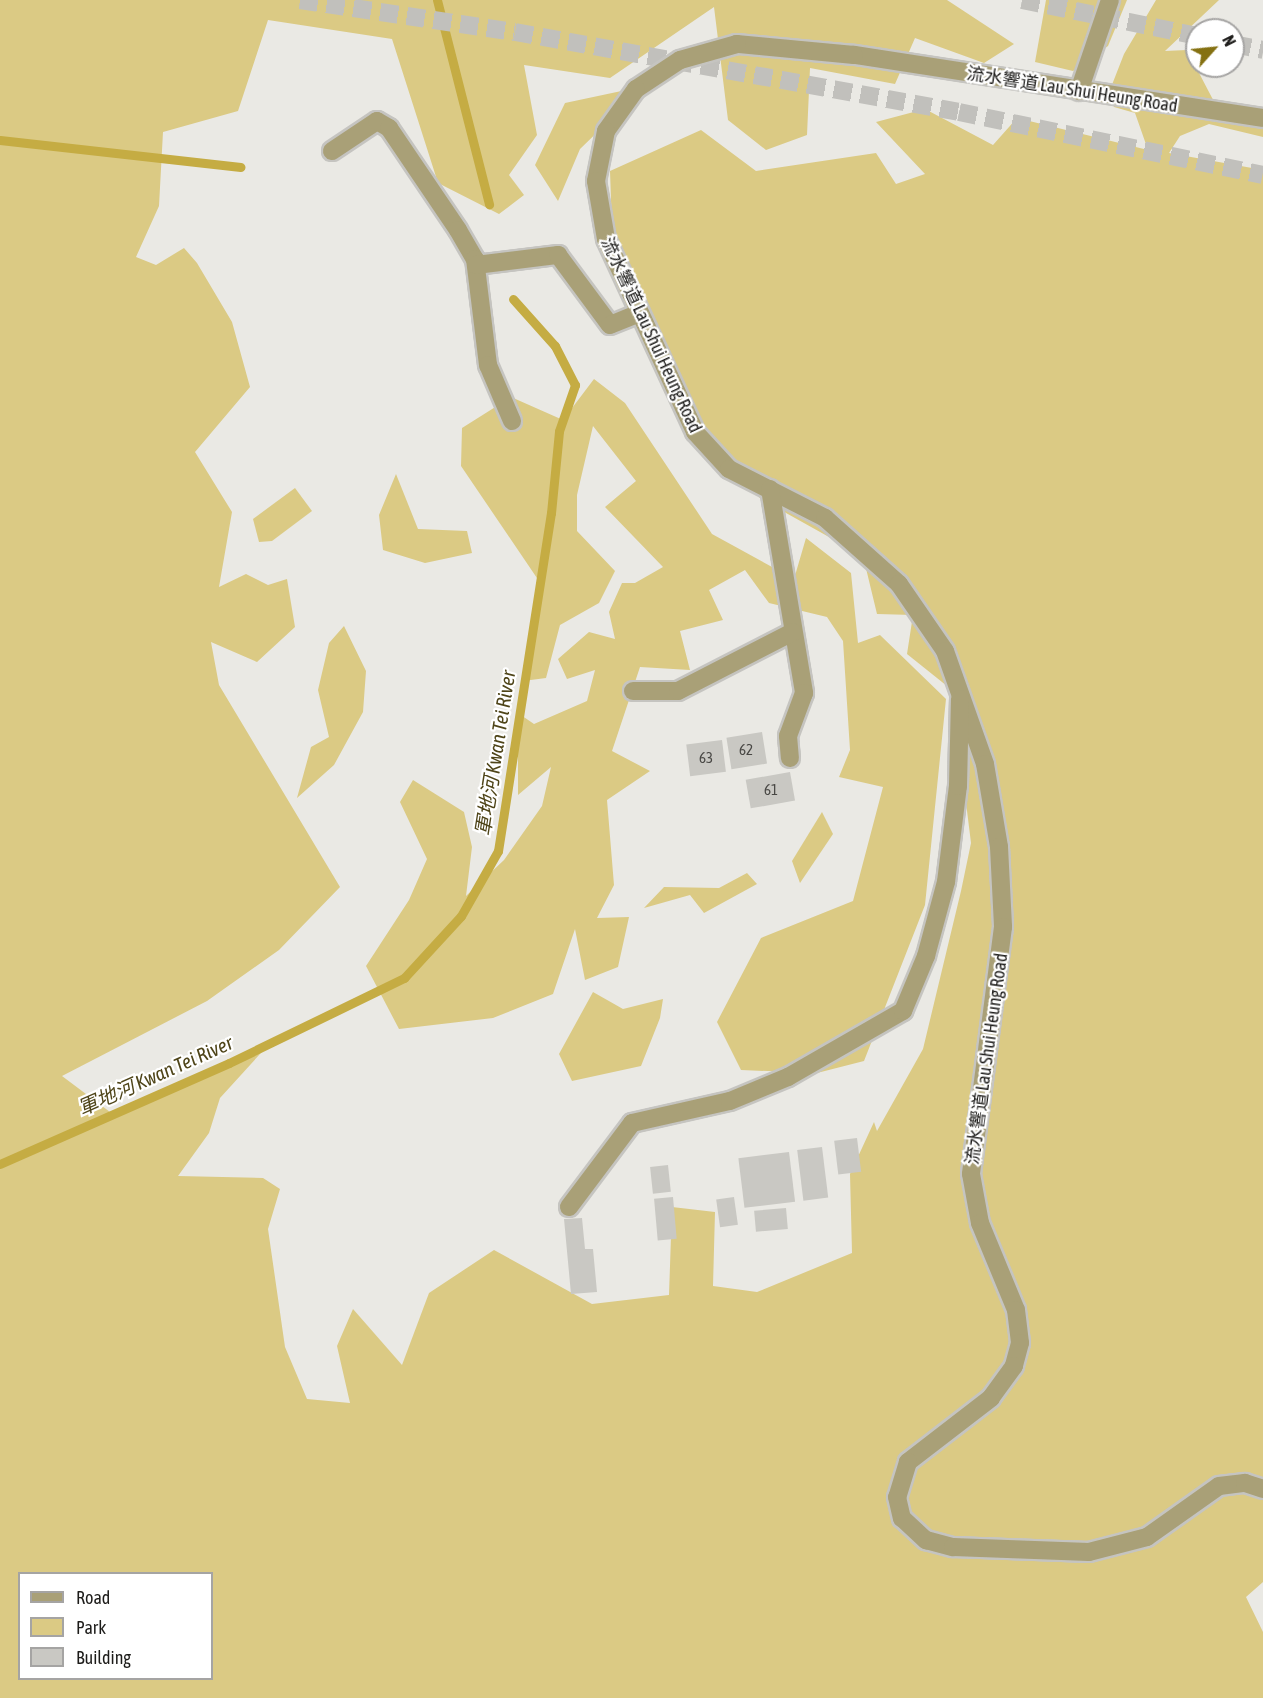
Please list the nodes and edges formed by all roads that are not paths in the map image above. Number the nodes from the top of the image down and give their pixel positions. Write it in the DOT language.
graph roads {
  1 [pos="1110,0"];
  2 [pos="1079,91"];
  3 [pos="1263,118"];
  4 [pos="332,150"];
  5 [pos="476,265"];
  6 [pos="639,313"];
  7 [pos="512,421"];
  8 [pos="770,489"];
  9 [pos="793,632"];
  10 [pos="960,687"];
  11 [pos="633,691"];
  12 [pos="790,758"];
  13 [pos="569,1207"];
  14 [pos="1263,1488"];
  1 -- 2 [label="street"];
  2 -- 3 [label="street, 流水響道 Lau Shui Heung Road"];
  2 -- 6 [label="street, 流水響道 Lau Shui Heung Road"];
  4 -- 5 [label="street"];
  5 -- 6 [label="street"];
  5 -- 7 [label="street"];
  6 -- 8 [label="street, 流水響道 Lau Shui Heung Road"];
  8 -- 9 [label="street"];
  8 -- 10 [label="street, 流水響道 Lau Shui Heung Road"];
  9 -- 11 [label="street"];
  9 -- 12 [label="street"];
  10 -- 13 [label="street"];
  10 -- 14 [label="street, 流水響道 Lau Shui Heung Road"];
}
